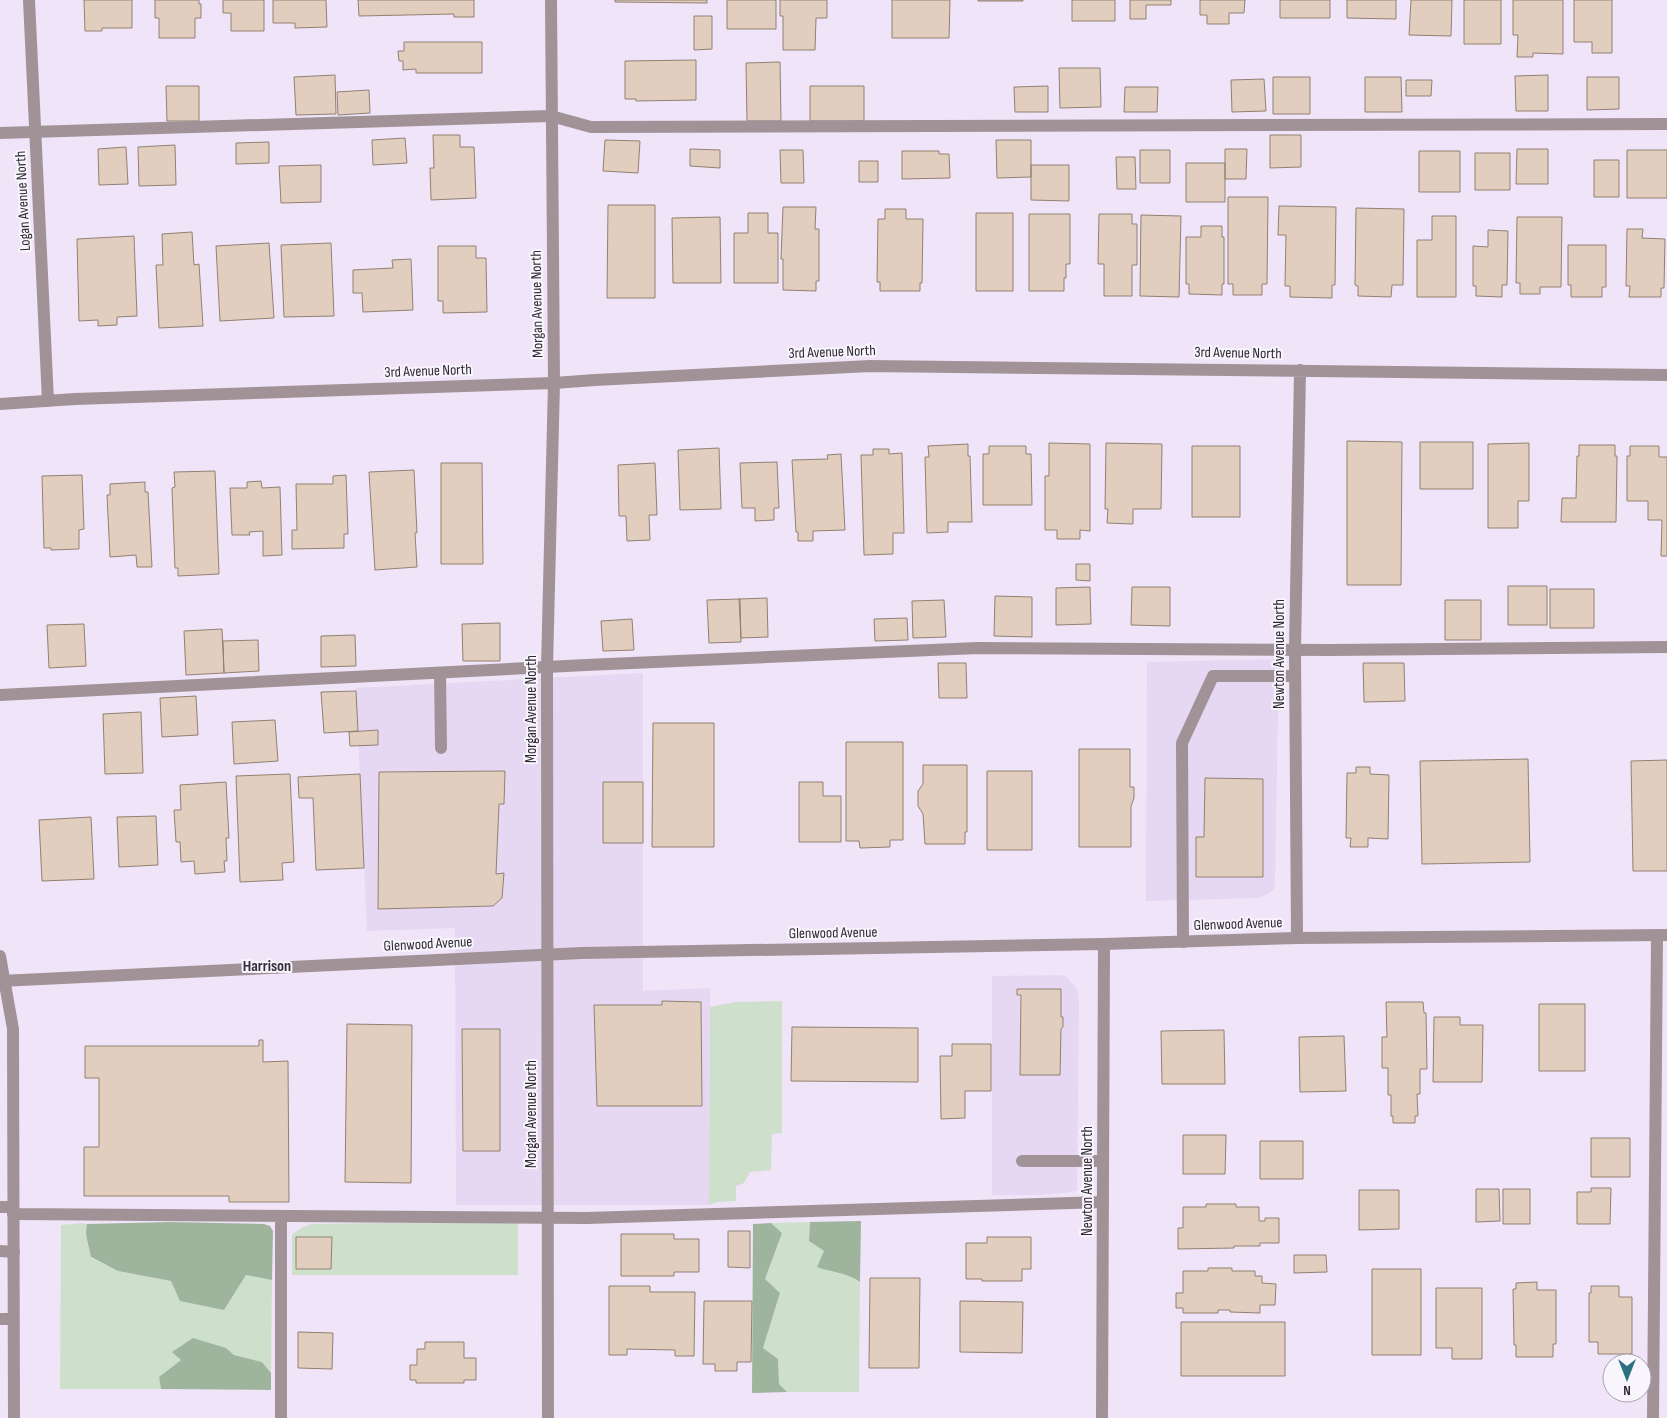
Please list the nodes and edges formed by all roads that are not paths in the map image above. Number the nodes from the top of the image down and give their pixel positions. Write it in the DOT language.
graph roads {
  1 [pos="29,0"];
  2 [pos="551,0"];
  3 [pos="551,116"];
  4 [pos="1667,124"];
  5 [pos="36,132"];
  6 [pos="0,133"];
  7 [pos="1300,370"];
  8 [pos="1667,375"];
  9 [pos="554,383"];
  10 [pos="48,401"];
  11 [pos="0,404"];
  12 [pos="1667,647"];
  13 [pos="1295,650"];
  14 [pos="548,667"];
  15 [pos="440,673"];
  16 [pos="1295,676"];
  17 [pos="0,695"];
  18 [pos="441,748"];
  19 [pos="1662,935"];
  20 [pos="1297,938"];
  21 [pos="1183,942"];
  22 [pos="1104,944"];
  23 [pos="548,955"];
  24 [pos="0,956"];
  25 [pos="2,981"];
  26 [pos="1022,1161"];
  27 [pos="1103,1161"];
  28 [pos="1103,1202"];
  29 [pos="0,1207"];
  30 [pos="13,1210"];
  31 [pos="281,1216"];
  32 [pos="548,1218"];
  33 [pos="0,1251"];
  34 [pos="14,1252"];
  35 [pos="0,1318"];
  36 [pos="13,1318"];
  37 [pos="14,1418"];
  38 [pos="281,1418"];
  39 [pos="548,1418"];
  40 [pos="1102,1418"];
  41 [pos="1652,1418"];
  1 -- 5 [label="street, Logan Avenue North"];
  2 -- 3 [label="street, Morgan Avenue North"];
  3 -- 4 [label="street"];
  3 -- 5 [label="street"];
  3 -- 9 [label="street, Morgan Avenue North"];
  5 -- 6 [label="street"];
  5 -- 10 [label="street, Logan Avenue North"];
  7 -- 8 [label="street, 3rd Avenue North"];
  7 -- 9 [label="street, 3rd Avenue North"];
  7 -- 13 [label="street, Newton Avenue North"];
  9 -- 10 [label="street, 3rd Avenue North"];
  9 -- 14 [label="street, Morgan Avenue North"];
  10 -- 11 [label="street, 3rd Avenue North"];
  12 -- 13 [label="street"];
  13 -- 14 [label="street"];
  13 -- 16 [label="street, Newton Avenue North"];
  14 -- 15 [label="street"];
  14 -- 23 [label="street, Morgan Avenue North"];
  15 -- 17 [label="street"];
  15 -- 18 [label="street"];
  16 -- 20 [label="street, Newton Avenue North"];
  16 -- 21 [label="street"];
  19 -- 20 [label="street, Glenwood Avenue"];
  19 -- 41 [label="street"];
  20 -- 21 [label="street, Glenwood Avenue"];
  21 -- 22 [label="street, Glenwood Avenue"];
  22 -- 23 [label="street, Glenwood Avenue"];
  22 -- 27 [label="street, Newton Avenue North"];
  23 -- 25 [label="street, Glenwood Avenue"];
  23 -- 32 [label="street, Morgan Avenue North"];
  24 -- 25 [label="street"];
  25 -- 30 [label="street"];
  26 -- 27 [label="street"];
  27 -- 28 [label="street, Newton Avenue North"];
  28 -- 32 [label="street"];
  28 -- 40 [label="street, Newton Avenue North"];
  29 -- 30 [label="street"];
  30 -- 31 [label="street"];
  30 -- 34 [label="street"];
  31 -- 32 [label="street"];
  31 -- 38 [label="street"];
  32 -- 39 [label="street, Morgan Avenue North"];
  33 -- 34 [label="street"];
  34 -- 36 [label="street"];
  35 -- 36 [label="street"];
  36 -- 37 [label="street"];
}
